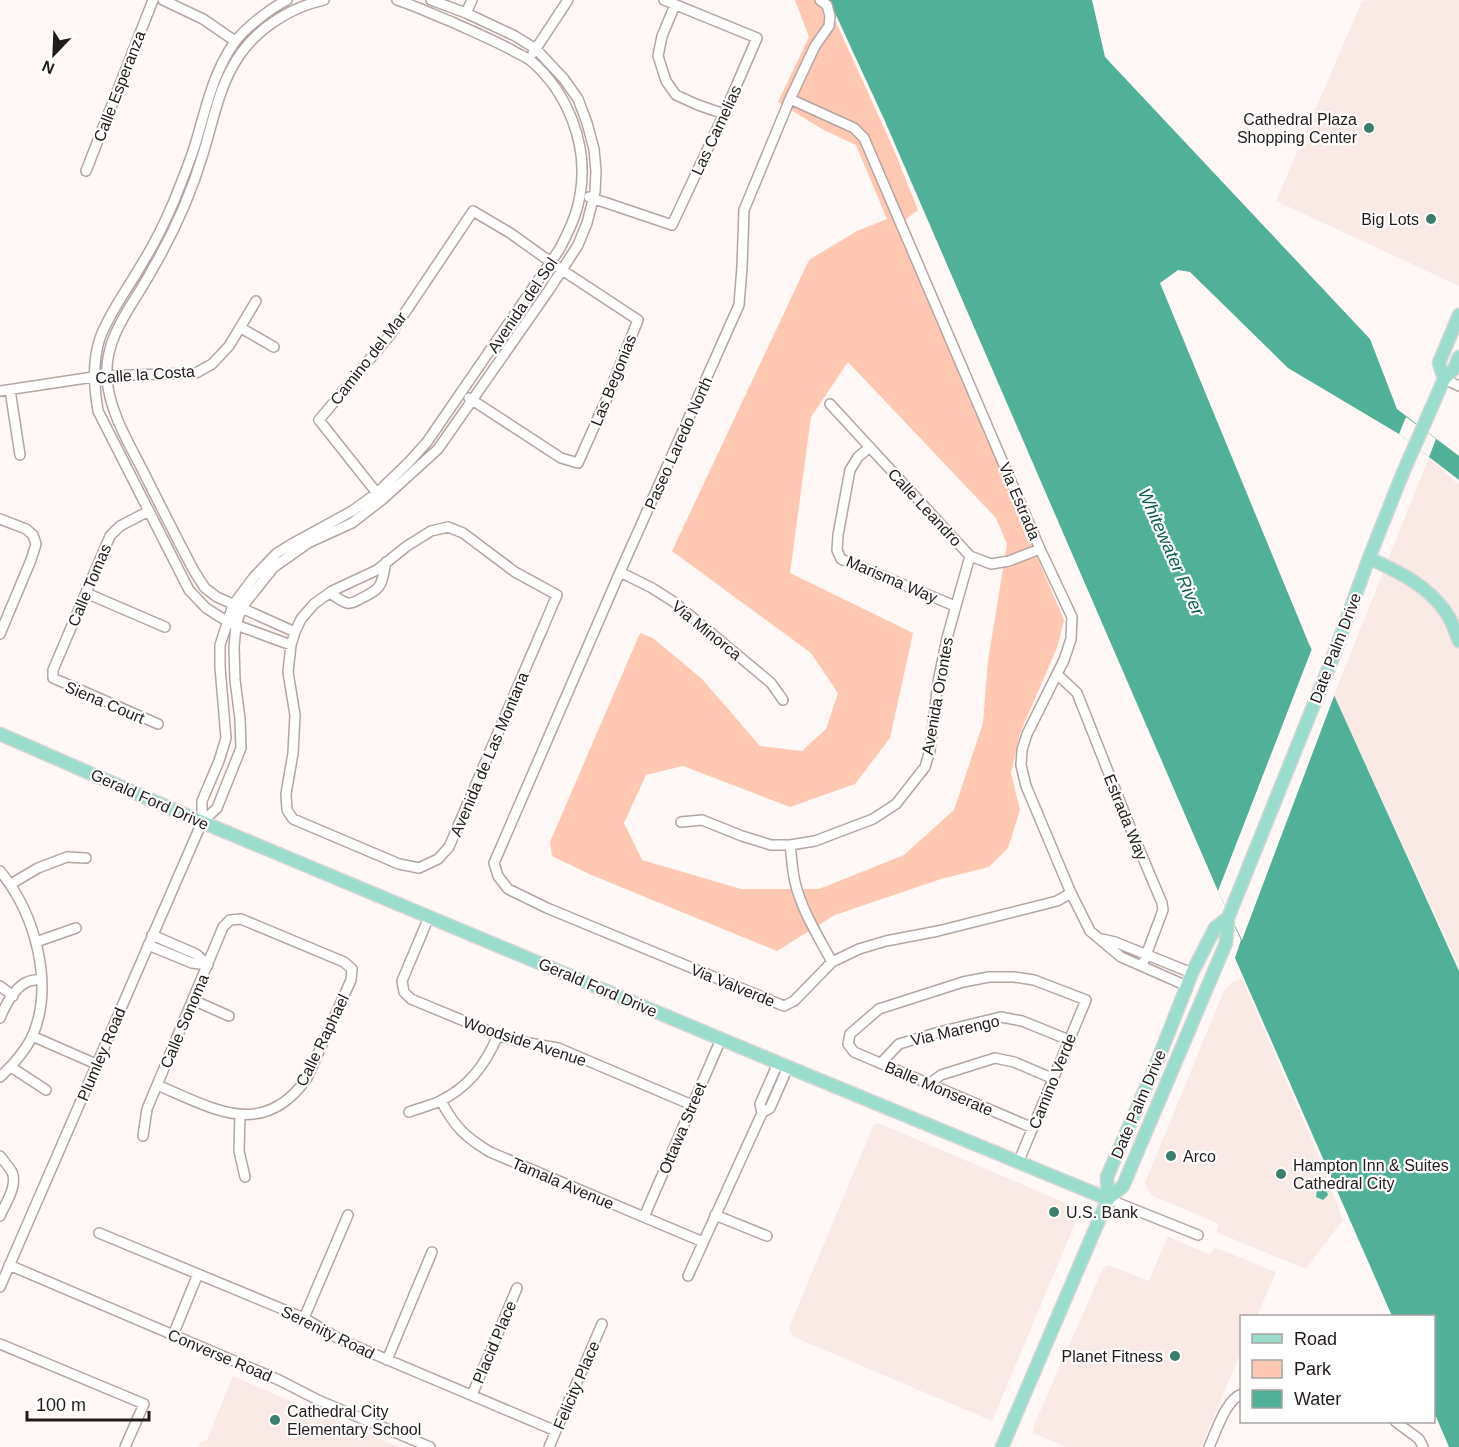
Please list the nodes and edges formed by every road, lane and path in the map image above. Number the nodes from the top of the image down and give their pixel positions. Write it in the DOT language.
graph roads {
  1 [pos="153,0"];
  2 [pos="163,0"];
  3 [pos="287,0"];
  4 [pos="324,0"];
  5 [pos="397,0"];
  6 [pos="432,0"];
  7 [pos="472,0"];
  8 [pos="568,0"];
  9 [pos="664,0"];
  10 [pos="823,2"];
  11 [pos="675,5"];
  12 [pos="466,13"];
  13 [pos="235,41"];
  14 [pos="536,49"];
  15 [pos="528,59"];
  16 [pos="790,99"];
  17 [pos="724,114"];
  18 [pos="86,171"];
  19 [pos="580,196"];
  20 [pos="594,198"];
  21 [pos="473,212"];
  22 [pos="551,262"];
  23 [pos="562,270"];
  24 [pos="256,302"];
  25 [pos="1459,315"];
  26 [pos="241,328"];
  27 [pos="274,346"];
  28 [pos="1459,357"];
  29 [pos="106,376"];
  30 [pos="94,377"];
  31 [pos="1444,379"];
  32 [pos="1459,386"];
  33 [pos="10,390"];
  34 [pos="0,391"];
  35 [pos="462,393"];
  36 [pos="472,400"];
  37 [pos="830,404"];
  38 [pos="870,447"];
  39 [pos="20,455"];
  40 [pos="380,496"];
  41 [pos="149,512"];
  42 [pos="0,519"];
  43 [pos="1040,549"];
  44 [pos="970,556"];
  45 [pos="1369,558"];
  46 [pos="386,562"];
  47 [pos="620,572"];
  48 [pos="330,592"];
  49 [pos="86,593"];
  50 [pos="955,606"];
  51 [pos="238,607"];
  52 [pos="232,623"];
  53 [pos="165,627"];
  54 [pos="295,632"];
  55 [pos="0,634"];
  56 [pos="1459,641"];
  57 [pos="291,645"];
  58 [pos="1058,674"];
  59 [pos="53,678"];
  60 [pos="783,700"];
  61 [pos="158,724"];
  62 [pos="0,734"];
  63 [pos="202,822"];
  64 [pos="681,822"];
  65 [pos="790,845"];
  66 [pos="86,858"];
  67 [pos="0,871"];
  68 [pos="498,876"];
  69 [pos="11,884"];
  70 [pos="1071,893"];
  71 [pos="429,917"];
  72 [pos="1228,918"];
  73 [pos="76,928"];
  74 [pos="152,935"];
  75 [pos="1100,939"];
  76 [pos="36,942"];
  77 [pos="148,945"];
  78 [pos="1147,954"];
  79 [pos="832,962"];
  80 [pos="208,965"];
  81 [pos="1142,966"];
  82 [pos="1192,973"];
  83 [pos="41,979"];
  84 [pos="351,980"];
  85 [pos="0,986"];
  86 [pos="1187,986"];
  87 [pos="13,996"];
  88 [pos="193,1000"];
  89 [pos="229,1016"];
  90 [pos="0,1018"];
  91 [pos="498,1035"];
  92 [pos="32,1036"];
  93 [pos="721,1039"];
  94 [pos="1185,1039"];
  95 [pos="1069,1040"];
  96 [pos="848,1044"];
  97 [pos="880,1063"];
  98 [pos="96,1064"];
  99 [pos="783,1065"];
  100 [pos="11,1067"];
  101 [pos="0,1077"];
  102 [pos="1054,1079"];
  103 [pos="929,1084"];
  104 [pos="157,1085"];
  105 [pos="46,1090"];
  106 [pos="763,1097"];
  107 [pos="441,1101"];
  108 [pos="772,1101"];
  109 [pos="692,1105"];
  110 [pos="409,1112"];
  111 [pos="762,1113"];
  112 [pos="240,1115"];
  113 [pos="1033,1128"];
  114 [pos="143,1136"];
  115 [pos="0,1155"];
  116 [pos="1018,1163"];
  117 [pos="245,1177"];
  118 [pos="1108,1199"];
  119 [pos="348,1215"];
  120 [pos="715,1215"];
  121 [pos="0,1216"];
  122 [pos="644,1217"];
  123 [pos="99,1233"];
  124 [pos="1198,1235"];
  125 [pos="766,1236"];
  126 [pos="703,1242"];
  127 [pos="432,1252"];
  128 [pos="9,1265"];
  129 [pos="198,1274"];
  130 [pos="688,1276"];
  131 [pos="0,1287"];
  132 [pos="517,1288"];
  133 [pos="304,1318"];
  134 [pos="602,1324"];
  135 [pos="173,1335"];
  136 [pos="0,1344"];
  137 [pos="387,1360"];
  138 [pos="1240,1394"];
  139 [pos="472,1395"];
  140 [pos="1397,1423"];
  141 [pos="556,1431"];
  142 [pos="125,1447"];
  143 [pos="430,1447"];
  144 [pos="549,1447"];
  145 [pos="1002,1447"];
  146 [pos="1209,1447"];
  147 [pos="1423,1447"];
  1 -- 18 [label="street, Calle Esperanza"];
  2 -- 13 [label="street"];
  3 -- 13 [label="street"];
  4 -- 29 [label="street"];
  5 -- 15 [label="street, Avenida del Sol"];
  6 -- 12 [label="street, Avenida del Sol"];
  7 -- 12 [label="street"];
  8 -- 14 [label="street"];
  9 -- 11 [label="street, Las Camelias"];
  10 -- 16 [label="street, Paseo Laredo North"];
  11 -- 17 [label="street"];
  11 -- 17 [label="street, Las Camelias"];
  12 -- 14 [label="street, Avenida del Sol"];
  13 -- 30 [label="street"];
  14 -- 15 [label="street"];
  14 -- 20 [label="street, Avenida del Sol"];
  15 -- 19 [label="street, Avenida del Sol"];
  16 -- 43 [label="street, Via Estrada"];
  16 -- 47 [label="street, Paseo Laredo North"];
  17 -- 20 [label="street, Las Camelias"];
  19 -- 20 [label="street, Las Camelias"];
  19 -- 22 [label="street, Avenida del Sol"];
  20 -- 23 [label="street, Avenida del Sol"];
  21 -- 22 [label="street, Las Begonias"];
  21 -- 40 [label="street, Camino del Mar"];
  22 -- 23 [label="street, Las Begonias"];
  22 -- 35 [label="street, Avenida del Sol"];
  23 -- 36 [label="street, Avenida del Sol"];
  23 -- 36 [label="street, Las Begonias"];
  24 -- 26 [label="street, Calle la Costa"];
  25 -- 31 [label="main road, Date Palm Drive"];
  26 -- 27 [label="street"];
  26 -- 29 [label="street, Calle la Costa"];
  28 -- 31 [label="main road, Date Palm Drive"];
  29 -- 30 [label="street, Calle la Costa"];
  29 -- 51 [label="street"];
  30 -- 33 [label="street, Calle la Costa"];
  30 -- 41 [label="street"];
  31 -- 32 [label="street"];
  31 -- 45 [label="main road, Date Palm Drive"];
  33 -- 34 [label="street, Calle la Costa"];
  33 -- 39 [label="street"];
  35 -- 36 [label="street, Las Begonias"];
  35 -- 40 [label="street, Avenida del Sol"];
  36 -- 40 [label="street, Avenida del Sol"];
  37 -- 38 [label="street, Calle Leandro"];
  38 -- 44 [label="street, Calle Leandro"];
  38 -- 50 [label="street, Marisma Way"];
  40 -- 51 [label="street, Avenida del Sol"];
  41 -- 49 [label="street, Calle Tomas"];
  41 -- 52 [label="street"];
  42 -- 55 [label="street"];
  43 -- 44 [label="street, Calle Leandro"];
  43 -- 58 [label="street, Via Estrada"];
  44 -- 50 [label="street, Avenida Orontes"];
  45 -- 56 [label="main road"];
  45 -- 72 [label="main road, Date Palm Drive"];
  46 -- 48 [label="street, Avenida de Las Montana"];
  46 -- 48 [label="street"];
  46 -- 57 [label="street, Avenida de Las Montana"];
  47 -- 60 [label="street, Via Minorca"];
  47 -- 68 [label="street, Paseo Laredo North"];
  48 -- 54 [label="street, Avenida de Las Montana"];
  49 -- 53 [label="street"];
  49 -- 59 [label="street, Calle Tomas"];
  50 -- 65 [label="street, Avenida Orontes"];
  51 -- 52 [label="street, Avenida del Sol"];
  51 -- 54 [label="street"];
  52 -- 57 [label="street"];
  52 -- 63 [label="street, Avenida del Sol"];
  52 -- 63 [label="street, Avenida del Sol"];
  54 -- 57 [label="street, Avenida de Las Montana"];
  58 -- 70 [label="street, Via Estrada"];
  58 -- 78 [label="street, Estrada Way"];
  59 -- 61 [label="street, Siena Court"];
  62 -- 63 [label="main road, Gerald Ford Drive"];
  63 -- 71 [label="main road, Gerald Ford Drive"];
  63 -- 74 [label="street, Plumley Road"];
  64 -- 65 [label="street, Avenida Orontes"];
  65 -- 79 [label="street"];
  66 -- 69 [label="street"];
  67 -- 69 [label="street"];
  68 -- 79 [label="street, Via Valverde"];
  69 -- 76 [label="street"];
  70 -- 75 [label="street, Via Estrada"];
  70 -- 79 [label="street, Via Valverde"];
  71 -- 91 [label="street, Woodside Avenue"];
  71 -- 93 [label="main road, Gerald Ford Drive"];
  72 -- 82 [label="main road, Date Palm Drive"];
  72 -- 94 [label="main road, Date Palm Drive"];
  73 -- 76 [label="street"];
  74 -- 77 [label="street, Plumley Road"];
  74 -- 80 [label="street"];
  75 -- 78 [label="street"];
  75 -- 81 [label="street, Via Estrada"];
  76 -- 83 [label="street"];
  77 -- 80 [label="street"];
  77 -- 98 [label="street, Plumley Road"];
  78 -- 81 [label="street, Estrada Way"];
  78 -- 82 [label="street"];
  80 -- 84 [label="street, Calle Sonoma"];
  80 -- 88 [label="street, Calle Sonoma"];
  81 -- 86 [label="street, Via Estrada"];
  82 -- 86 [label="main road, Date Palm Drive"];
  82 -- 94 [label="main road"];
  83 -- 87 [label="street"];
  83 -- 92 [label="street"];
  84 -- 112 [label="street, Calle Raphael"];
  85 -- 87 [label="street"];
  86 -- 118 [label="main road, Date Palm Drive"];
  87 -- 90 [label="street"];
  88 -- 89 [label="street"];
  88 -- 104 [label="street, Calle Sonoma"];
  91 -- 107 [label="street"];
  91 -- 109 [label="street, Woodside Avenue"];
  92 -- 98 [label="street"];
  92 -- 100 [label="street"];
  93 -- 99 [label="main road, Gerald Ford Drive"];
  93 -- 109 [label="street, Ottawa Street"];
  94 -- 118 [label="main road, Date Palm Drive"];
  95 -- 96 [label="street, Camino Verde"];
  95 -- 97 [label="street, Via Marengo"];
  95 -- 102 [label="street, Camino Verde"];
  96 -- 97 [label="street, Balle Monserate"];
  97 -- 103 [label="street, Balle Monserate"];
  98 -- 128 [label="street, Plumley Road"];
  99 -- 106 [label="street"];
  99 -- 108 [label="street"];
  99 -- 116 [label="main road, Gerald Ford Drive"];
  100 -- 101 [label="street"];
  100 -- 105 [label="street"];
  102 -- 103 [label="street"];
  102 -- 113 [label="street, Camino Verde"];
  103 -- 113 [label="street, Balle Monserate"];
  104 -- 112 [label="street, Calle Raphael"];
  104 -- 114 [label="street, Calle Sonoma"];
  106 -- 108 [label="street"];
  106 -- 111 [label="street"];
  107 -- 110 [label="street"];
  107 -- 122 [label="street, Tamala Avenue"];
  108 -- 111 [label="street"];
  109 -- 122 [label="street, Ottawa Street"];
  111 -- 120 [label="street"];
  112 -- 117 [label="street"];
  113 -- 116 [label="street, Camino Verde"];
  115 -- 121 [label="street"];
  116 -- 118 [label="main road, Gerald Ford Drive"];
  118 -- 124 [label="street, Gerald Ford Drive"];
  118 -- 145 [label="main road, Date Palm Drive"];
  119 -- 133 [label="street"];
  120 -- 125 [label="street"];
  120 -- 126 [label="street"];
  122 -- 126 [label="street, Tamala Avenue"];
  123 -- 129 [label="street, Serenity Road"];
  126 -- 130 [label="street"];
  127 -- 137 [label="street"];
  128 -- 131 [label="street, Plumley Road"];
  128 -- 135 [label="street, Converse Road"];
  129 -- 133 [label="street, Serenity Road"];
  129 -- 135 [label="street"];
  132 -- 139 [label="street, Placid Place"];
  133 -- 137 [label="street, Serenity Road"];
  134 -- 141 [label="street, Felicity Place"];
  135 -- 143 [label="street, Converse Road"];
  136 -- 142 [label="street"];
  137 -- 139 [label="street, Serenity Road"];
  138 -- 146 [label="street"];
  139 -- 141 [label="street, Serenity Road"];
  140 -- 147 [label="street"];
  141 -- 144 [label="street, Felicity Place"];
}
